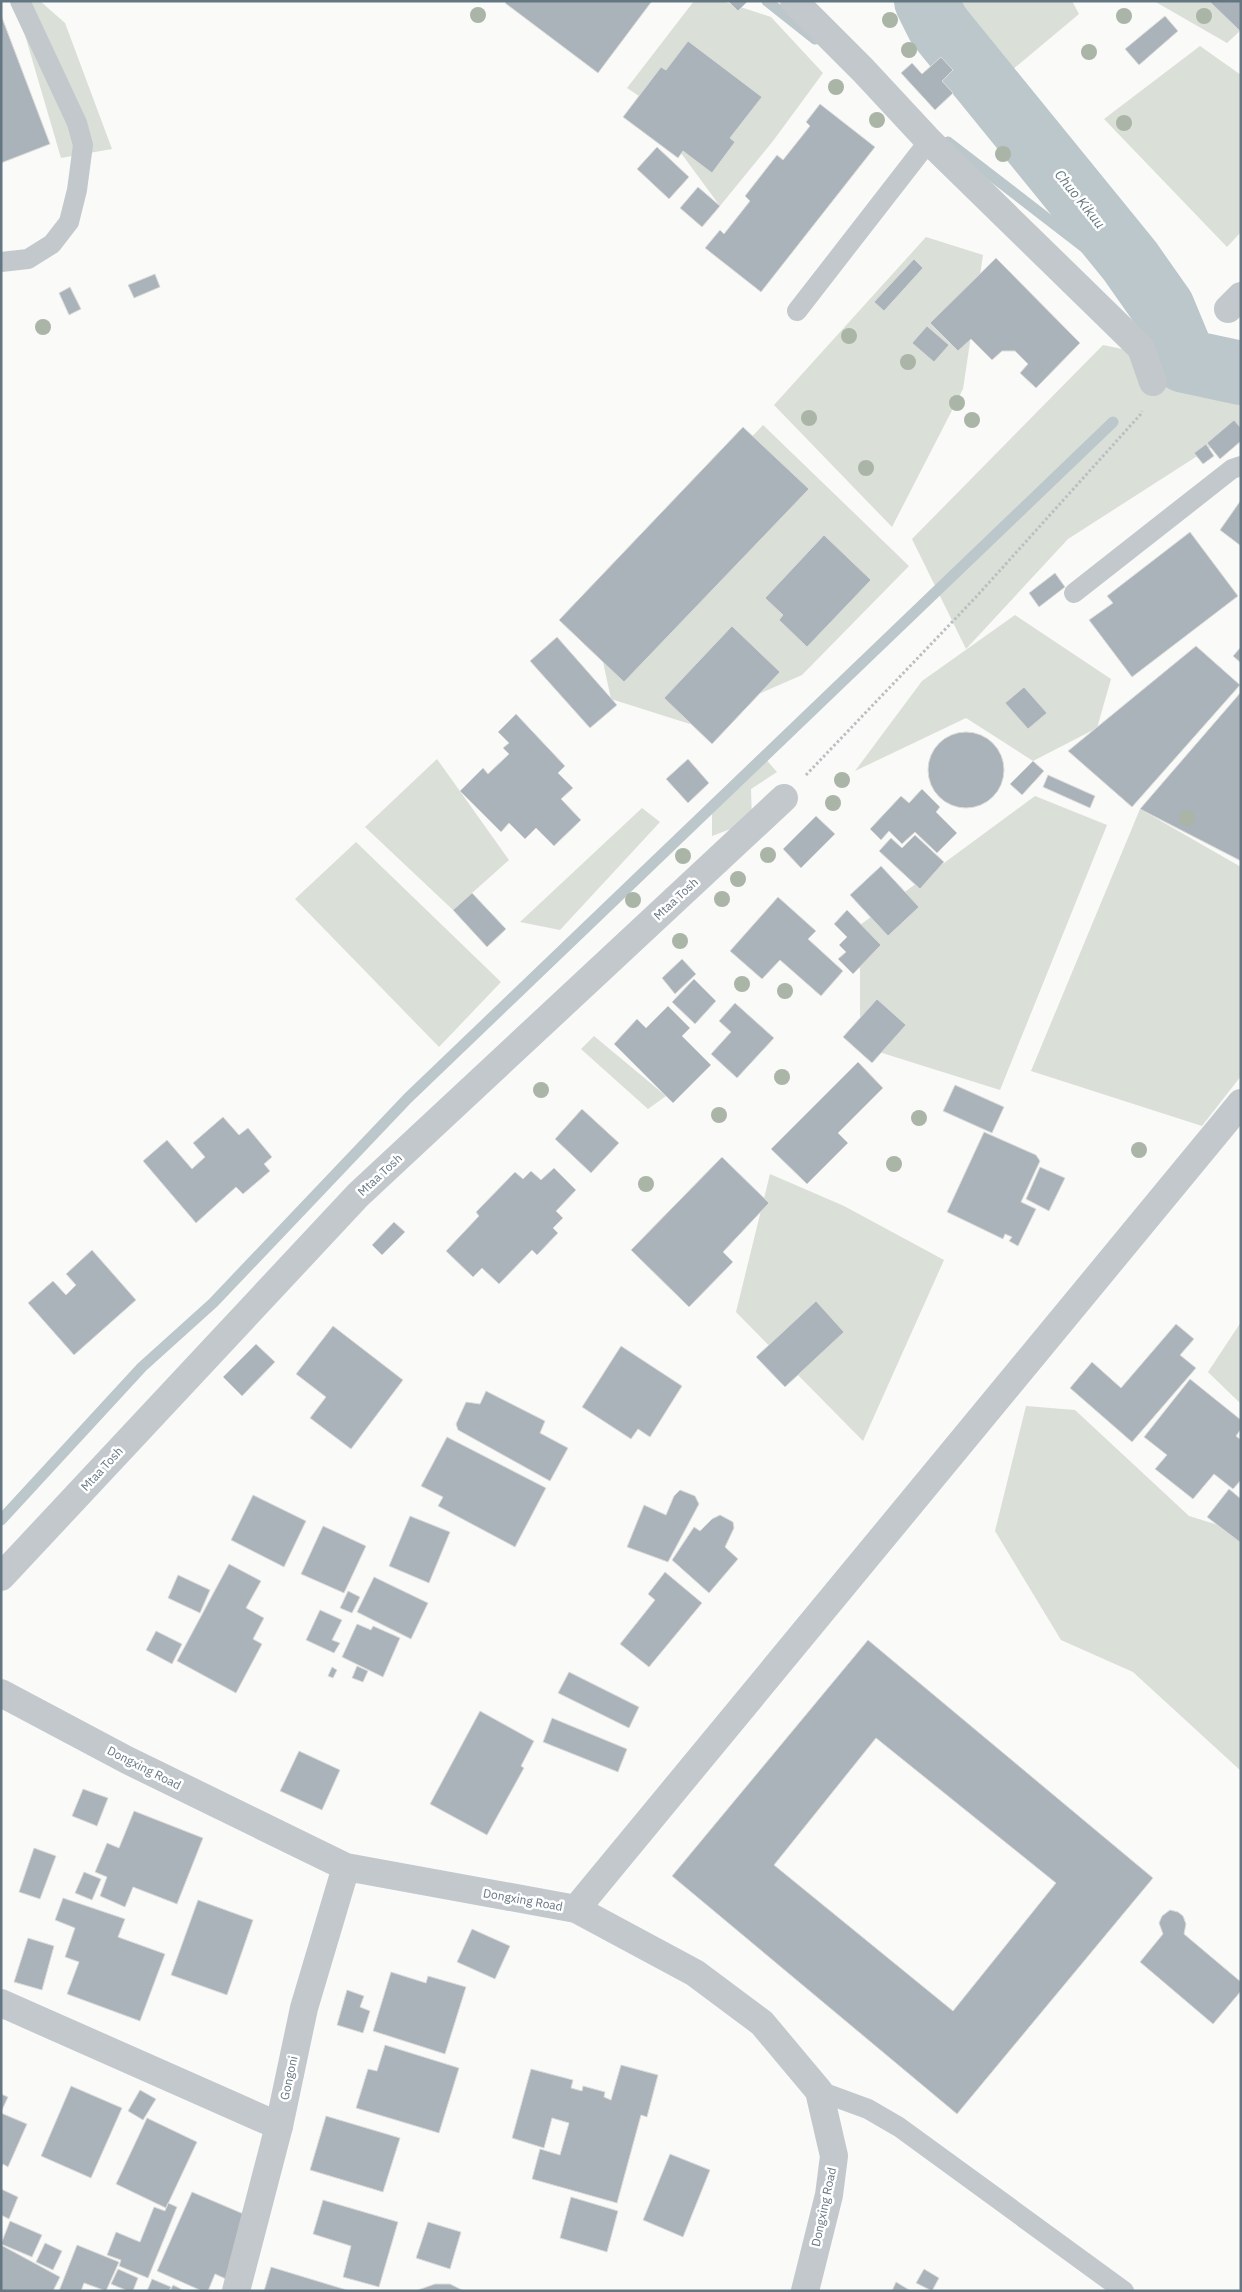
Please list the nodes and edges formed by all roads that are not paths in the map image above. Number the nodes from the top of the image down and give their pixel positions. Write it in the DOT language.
graph roads {
  1 [pos="20,1"];
  2 [pos="794,1"];
  3 [pos="929,142"];
  4 [pos="1,262"];
  5 [pos="798,311"];
  6 [pos="1153,382"];
  7 [pos="1241,466"];
  8 [pos="1074,593"];
  9 [pos="784,798"];
  10 [pos="1241,1103"];
  11 [pos="1,1576"];
  12 [pos="1,1693"];
  13 [pos="346,1867"];
  14 [pos="576,1909"];
  15 [pos="1,2003"];
  16 [pos="819,2091"];
  17 [pos="279,2126"];
  18 [pos="236,2291"];
  19 [pos="805,2291"];
  20 [pos="1124,2291"];
  1 -- 4 [label="lane"];
  2 -- 3 [label="street"];
  3 -- 5 [label="lane"];
  3 -- 6 [label="street"];
  7 -- 8 [label="lane"];
  9 -- 11 [label="street, Mtaa Tosh"];
  10 -- 14 [label="street"];
  12 -- 13 [label="street, Dongxing Road"];
  13 -- 14 [label="street, Dongxing Road"];
  13 -- 17 [label="street, Gongoni"];
  14 -- 16 [label="street, Dongxing Road"];
  15 -- 17 [label="street"];
  16 -- 19 [label="street, Dongxing Road"];
  16 -- 20 [label="lane"];
  17 -- 18 [label="street, Gongoni"];
}
